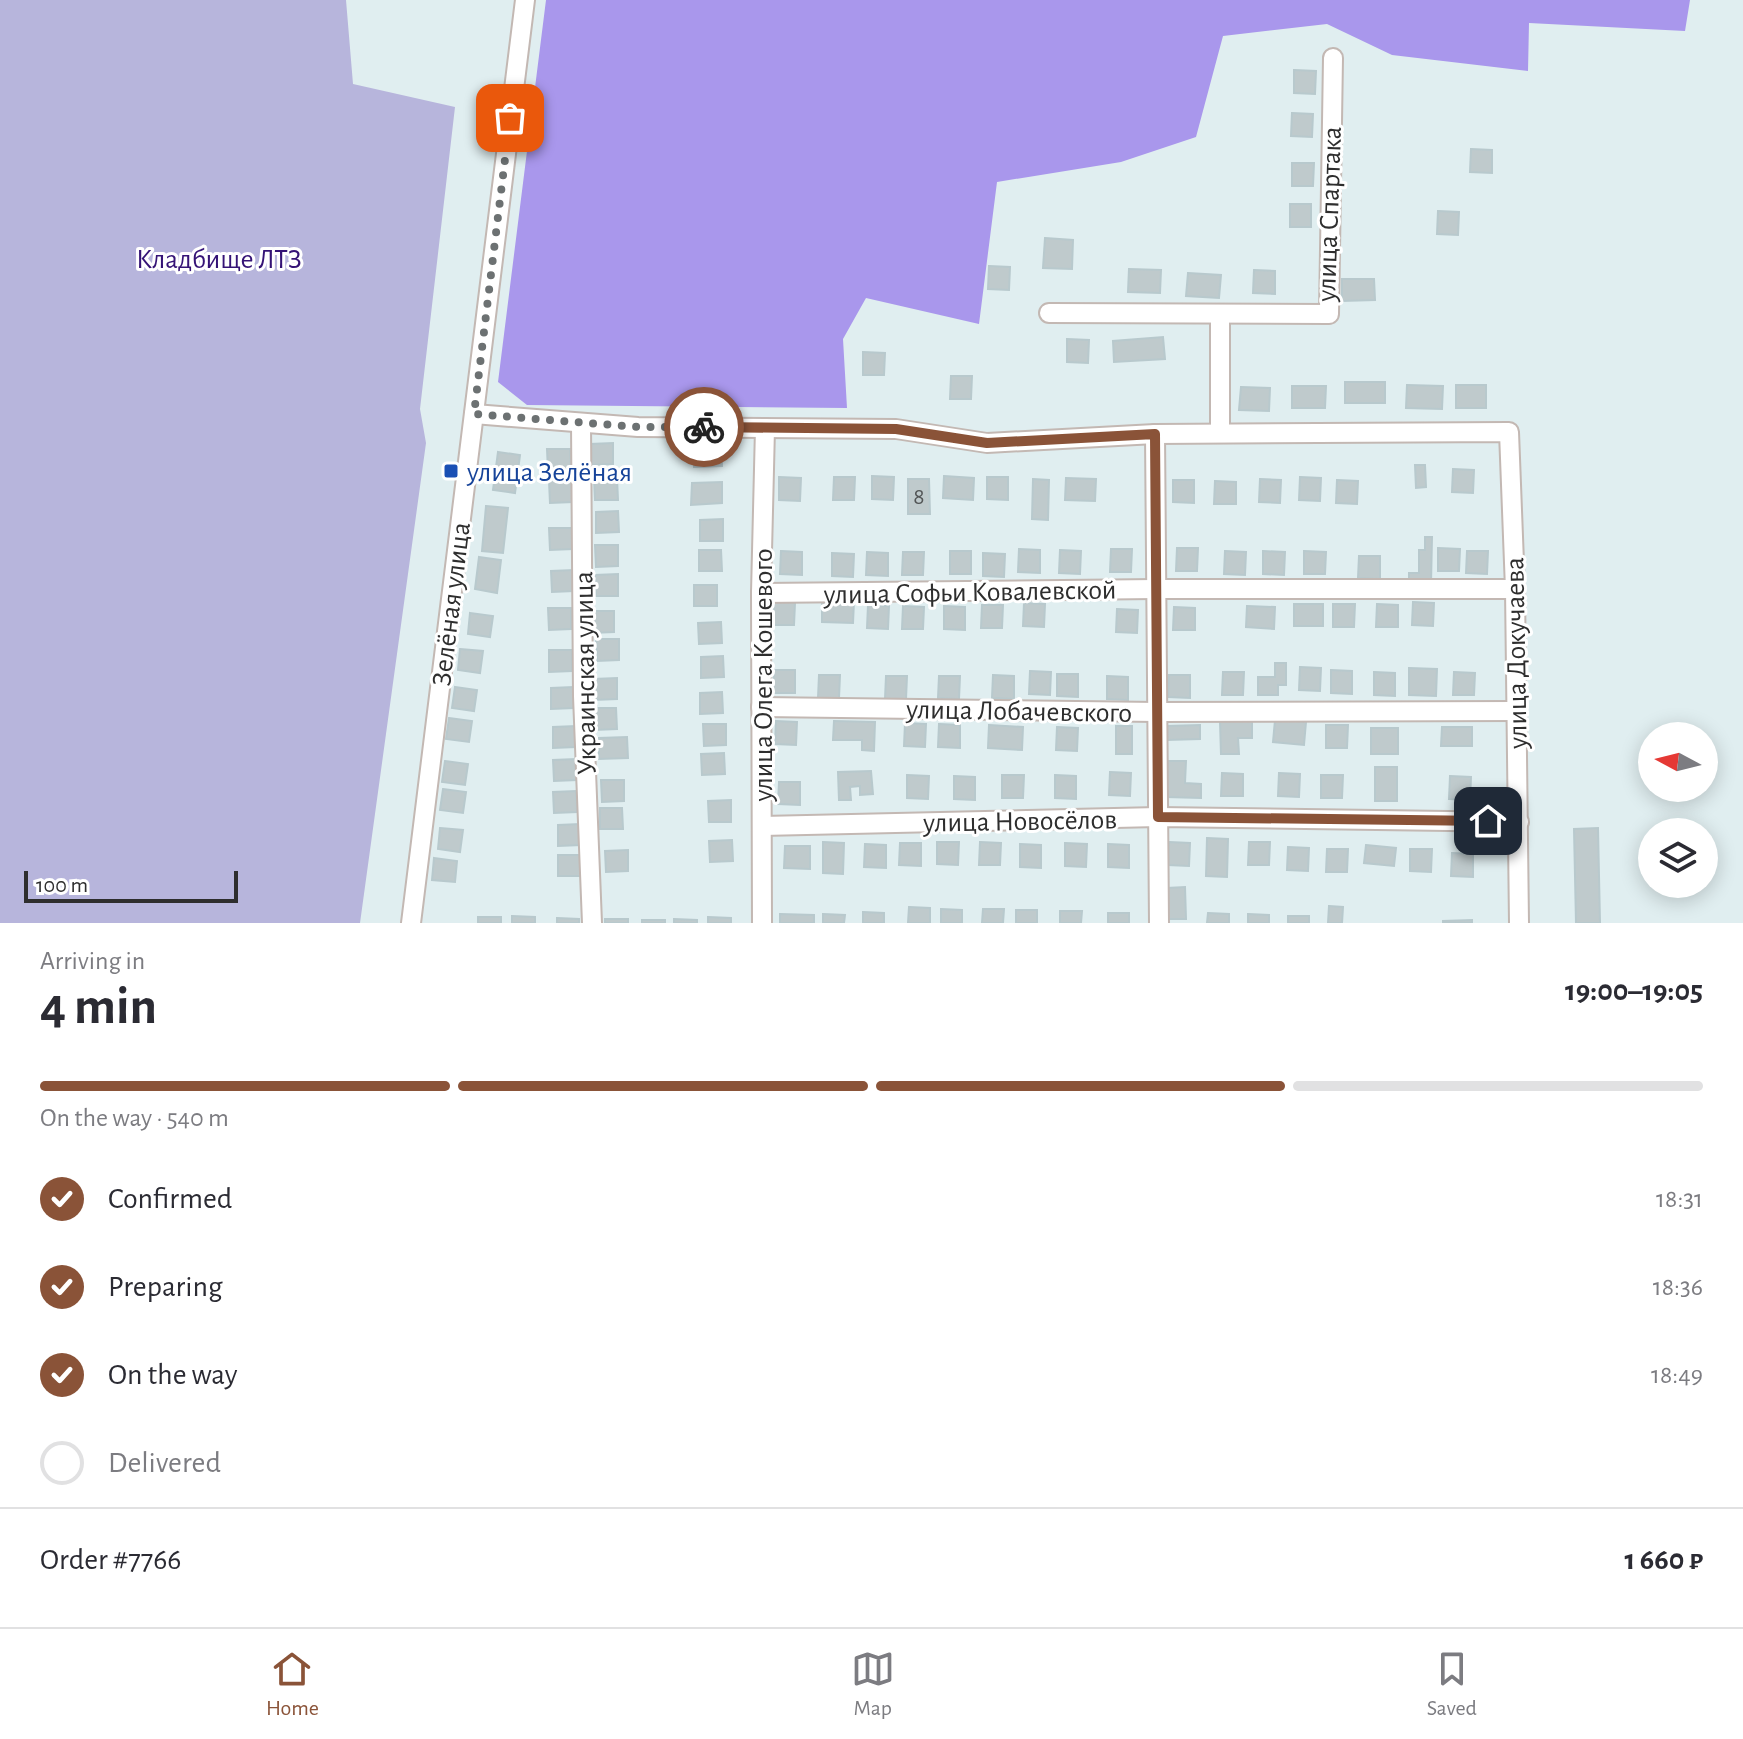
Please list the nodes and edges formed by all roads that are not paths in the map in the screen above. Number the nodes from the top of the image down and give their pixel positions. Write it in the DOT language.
graph roads {
  1 [pos="525,0"];
  2 [pos="1333,58"];
  3 [pos="1049,313"];
  4 [pos="1220,314"];
  5 [pos="474,414"];
  6 [pos="581,423"];
  7 [pos="765,428"];
  8 [pos="1220,433"];
  9 [pos="1155,434"];
  10 [pos="1156,589"];
  11 [pos="1515,589"];
  12 [pos="761,593"];
  13 [pos="761,707"];
  14 [pos="1517,711"];
  15 [pos="1157,712"];
  16 [pos="1158,817"];
  17 [pos="1519,822"];
  18 [pos="762,826"];
  19 [pos="411,923"];
  20 [pos="592,923"];
  21 [pos="762,923"];
  22 [pos="1159,923"];
  23 [pos="1519,923"];
  1 -- 5 [label="street, Зелёная улица"];
  2 -- 4 [label="street, улица Спартака"];
  3 -- 4 [label="street, улица Спартака"];
  4 -- 8 [label="street"];
  5 -- 6 [label="street"];
  5 -- 19 [label="street, Зелёная улица"];
  6 -- 7 [label="street"];
  6 -- 20 [label="street, Украинская улица"];
  7 -- 9 [label="street"];
  7 -- 12 [label="street, улица Олега Кошевого"];
  8 -- 9 [label="street"];
  8 -- 11 [label="street, улица Докучаева"];
  9 -- 10 [label="street"];
  10 -- 11 [label="street, улица Софьи Ковалевской"];
  10 -- 12 [label="street, улица Софьи Ковалевской"];
  10 -- 15 [label="street"];
  11 -- 14 [label="street, улица Докучаева"];
  12 -- 13 [label="street, улица Олега Кошевого"];
  13 -- 15 [label="street, улица Лобачевского"];
  13 -- 18 [label="street, улица Олега Кошевого"];
  14 -- 15 [label="street, улица Лобачевского"];
  14 -- 17 [label="street, улица Докучаева"];
  15 -- 16 [label="street"];
  16 -- 17 [label="street, улица Новосёлов"];
  16 -- 18 [label="street, улица Новосёлов"];
  16 -- 22 [label="street"];
  17 -- 23 [label="street, улица Докучаева"];
  18 -- 21 [label="street, улица Олега Кошевого"];
}
